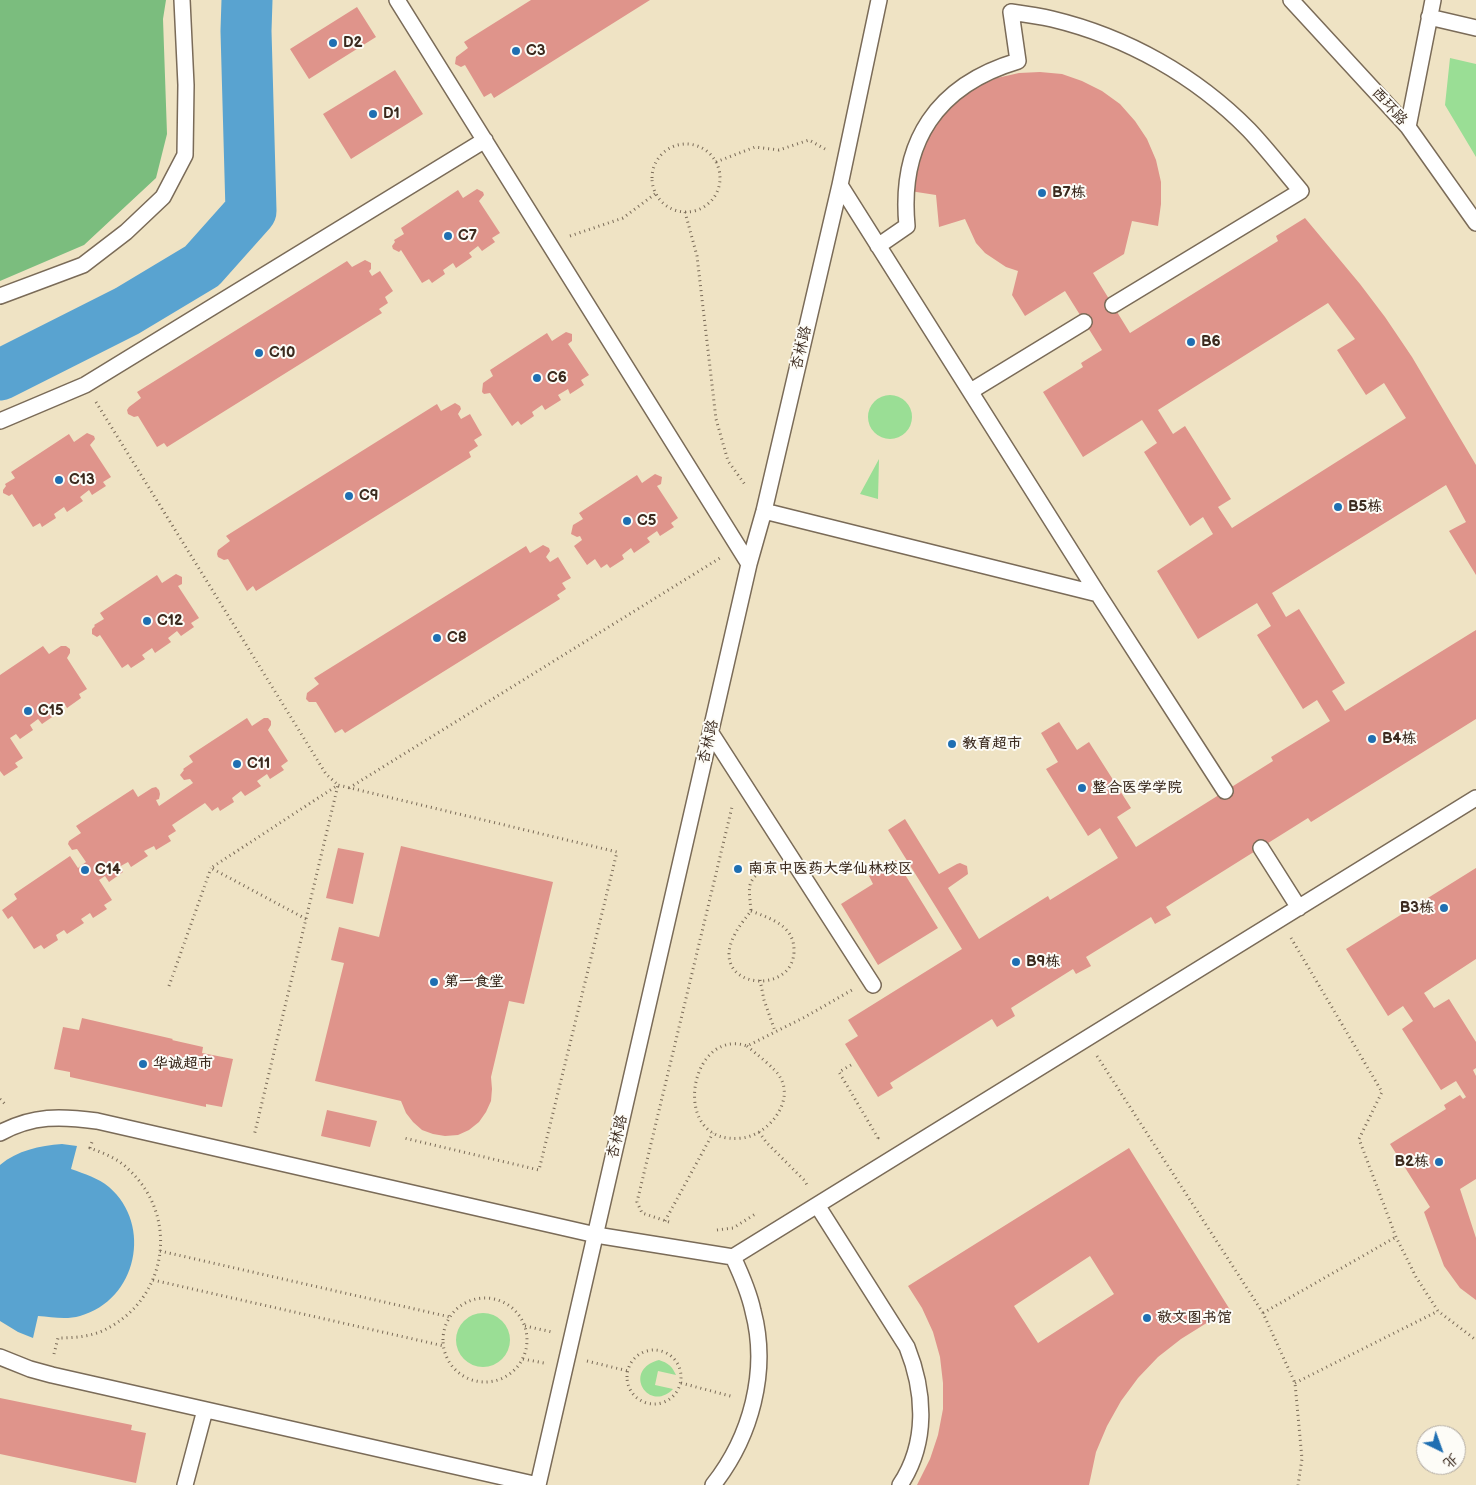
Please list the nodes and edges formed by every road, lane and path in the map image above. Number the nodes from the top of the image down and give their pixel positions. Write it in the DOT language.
graph roads {
  1 [pos="182,0"];
  2 [pos="397,0"];
  3 [pos="880,0"];
  4 [pos="1291,0"];
  5 [pos="1433,0"];
  6 [pos="1010,6"];
  7 [pos="1429,16"];
  8 [pos="1476,28"];
  9 [pos="1408,127"];
  10 [pos="485,140"];
  11 [pos="845,160"];
  12 [pos="716,162"];
  13 [pos="840,185"];
  14 [pos="656,193"];
  15 [pos="685,212"];
  16 [pos="1476,223"];
  17 [pos="549,243"];
  18 [pos="878,246"];
  19 [pos="0,296"];
  20 [pos="1113,305"];
  21 [pos="1084,322"];
  22 [pos="85,385"];
  23 [pos="971,391"];
  24 [pos="0,421"];
  25 [pos="764,511"];
  26 [pos="739,547"];
  27 [pos="749,564"];
  28 [pos="1098,594"];
  29 [pos="711,734"];
  30 [pos="739,777"];
  31 [pos="338,785"];
  32 [pos="348,788"];
  33 [pos="1225,792"];
  34 [pos="1476,798"];
  35 [pos="1261,848"];
  36 [pos="786,850"];
  37 [pos="211,868"];
  38 [pos="1299,908"];
  39 [pos="751,910"];
  40 [pos="306,919"];
  41 [pos="1280,919"];
  42 [pos="760,980"];
  43 [pos="871,982"];
  44 [pos="169,986"];
  45 [pos="775,1031"];
  46 [pos="1086,1039"];
  47 [pos="747,1046"];
  48 [pos="851,1065"];
  49 [pos="97,1121"];
  50 [pos="759,1132"];
  51 [pos="0,1133"];
  52 [pos="713,1133"];
  53 [pos="404,1138"];
  54 [pos="870,1144"];
  55 [pos="249,1156"];
  56 [pos="815,1179"];
  57 [pos="807,1184"];
  58 [pos="798,1189"];
  59 [pos="817,1205"];
  60 [pos="766,1208"];
  61 [pos="665,1221"];
  62 [pos="674,1223"];
  63 [pos="709,1229"];
  64 [pos="596,1235"];
  65 [pos="1396,1237"];
  66 [pos="160,1251"];
  67 [pos="733,1257"];
  68 [pos="153,1280"];
  69 [pos="1438,1311"];
  70 [pos="1263,1313"];
  71 [pos="450,1317"];
  72 [pos="1476,1340"];
  73 [pos="444,1346"];
  74 [pos="0,1357"];
  75 [pos="568,1357"];
  76 [pos="628,1371"];
  77 [pos="48,1374"];
  78 [pos="681,1383"];
  79 [pos="1294,1383"];
  80 [pos="753,1402"];
  81 [pos="204,1410"];
  82 [pos="185,1485"];
  83 [pos="538,1485"];
  84 [pos="713,1485"];
  85 [pos="900,1485"];
  86 [pos="1298,1485"];
  1 -- 19 [label="lane"];
  2 -- 10 [label="lane"];
  3 -- 11 [label="lane, 杏林路"];
  4 -- 9 [label="lane, 西环路"];
  5 -- 7 [label="lane"];
  6 -- 18 [label="lane"];
  6 -- 20 [label="lane"];
  7 -- 8 [label="lane"];
  7 -- 9 [label="lane"];
  9 -- 16 [label="lane, 西环路"];
  10 -- 17 [label="lane"];
  10 -- 22 [label="lane"];
  11 -- 12 [label="path"];
  11 -- 13 [label="lane, 杏林路"];
  12 -- 14 [label="path"];
  12 -- 15 [label="path"];
  13 -- 18 [label="lane"];
  13 -- 25 [label="lane, 杏林路"];
  14 -- 15 [label="path"];
  14 -- 17 [label="path"];
  15 -- 25 [label="path"];
  17 -- 26 [label="lane"];
  18 -- 23 [label="lane"];
  21 -- 23 [label="lane"];
  22 -- 24 [label="lane"];
  22 -- 31 [label="path"];
  23 -- 28 [label="lane"];
  25 -- 27 [label="lane, 杏林路"];
  25 -- 28 [label="lane"];
  26 -- 27 [label="lane"];
  26 -- 32 [label="path"];
  27 -- 29 [label="lane, 杏林路"];
  28 -- 33 [label="lane"];
  29 -- 30 [label="lane"];
  29 -- 64 [label="lane, 杏林路"];
  30 -- 36 [label="lane"];
  30 -- 61 [label="path"];
  31 -- 32 [label="path"];
  31 -- 37 [label="path"];
  31 -- 40 [label="path"];
  32 -- 53 [label="path"];
  34 -- 38 [label="lane"];
  35 -- 38 [label="lane"];
  36 -- 39 [label="path"];
  36 -- 43 [label="lane"];
  37 -- 40 [label="path"];
  37 -- 44 [label="path"];
  38 -- 41 [label="lane"];
  39 -- 42 [label="path"];
  39 -- 42 [label="path"];
  40 -- 55 [label="path"];
  41 -- 46 [label="lane"];
  41 -- 65 [label="path"];
  42 -- 45 [label="path"];
  43 -- 45 [label="path"];
  45 -- 47 [label="path"];
  46 -- 59 [label="lane"];
  46 -- 70 [label="path"];
  47 -- 50 [label="path"];
  47 -- 52 [label="path"];
  48 -- 54 [label="path"];
  49 -- 51 [label="lane"];
  49 -- 55 [label="lane"];
  49 -- 66 [label="path"];
  50 -- 52 [label="path"];
  50 -- 57 [label="path"];
  52 -- 61 [label="path"];
  55 -- 64 [label="lane"];
  56 -- 57 [label="path"];
  57 -- 58 [label="path"];
  57 -- 59 [label="path"];
  59 -- 67 [label="lane"];
  59 -- 85 [label="lane"];
  60 -- 63 [label="path"];
  61 -- 62 [label="path"];
  64 -- 67 [label="lane"];
  64 -- 75 [label="lane, 杏林路"];
  65 -- 69 [label="path"];
  65 -- 70 [label="path"];
  66 -- 68 [label="path"];
  66 -- 71 [label="path"];
  67 -- 80 [label="lane"];
  68 -- 73 [label="path"];
  68 -- 77 [label="path"];
  69 -- 72 [label="path"];
  69 -- 79 [label="path"];
  70 -- 79 [label="path"];
  71 -- 73 [label="path"];
  71 -- 73 [label="path"];
  74 -- 77 [label="lane"];
  75 -- 76 [label="path"];
  75 -- 83 [label="lane, 杏林路"];
  76 -- 78 [label="path"];
  76 -- 78 [label="path"];
  77 -- 81 [label="lane"];
  78 -- 80 [label="path"];
  79 -- 86 [label="path"];
  80 -- 84 [label="lane"];
  81 -- 82 [label="lane"];
  81 -- 83 [label="lane"];
}
